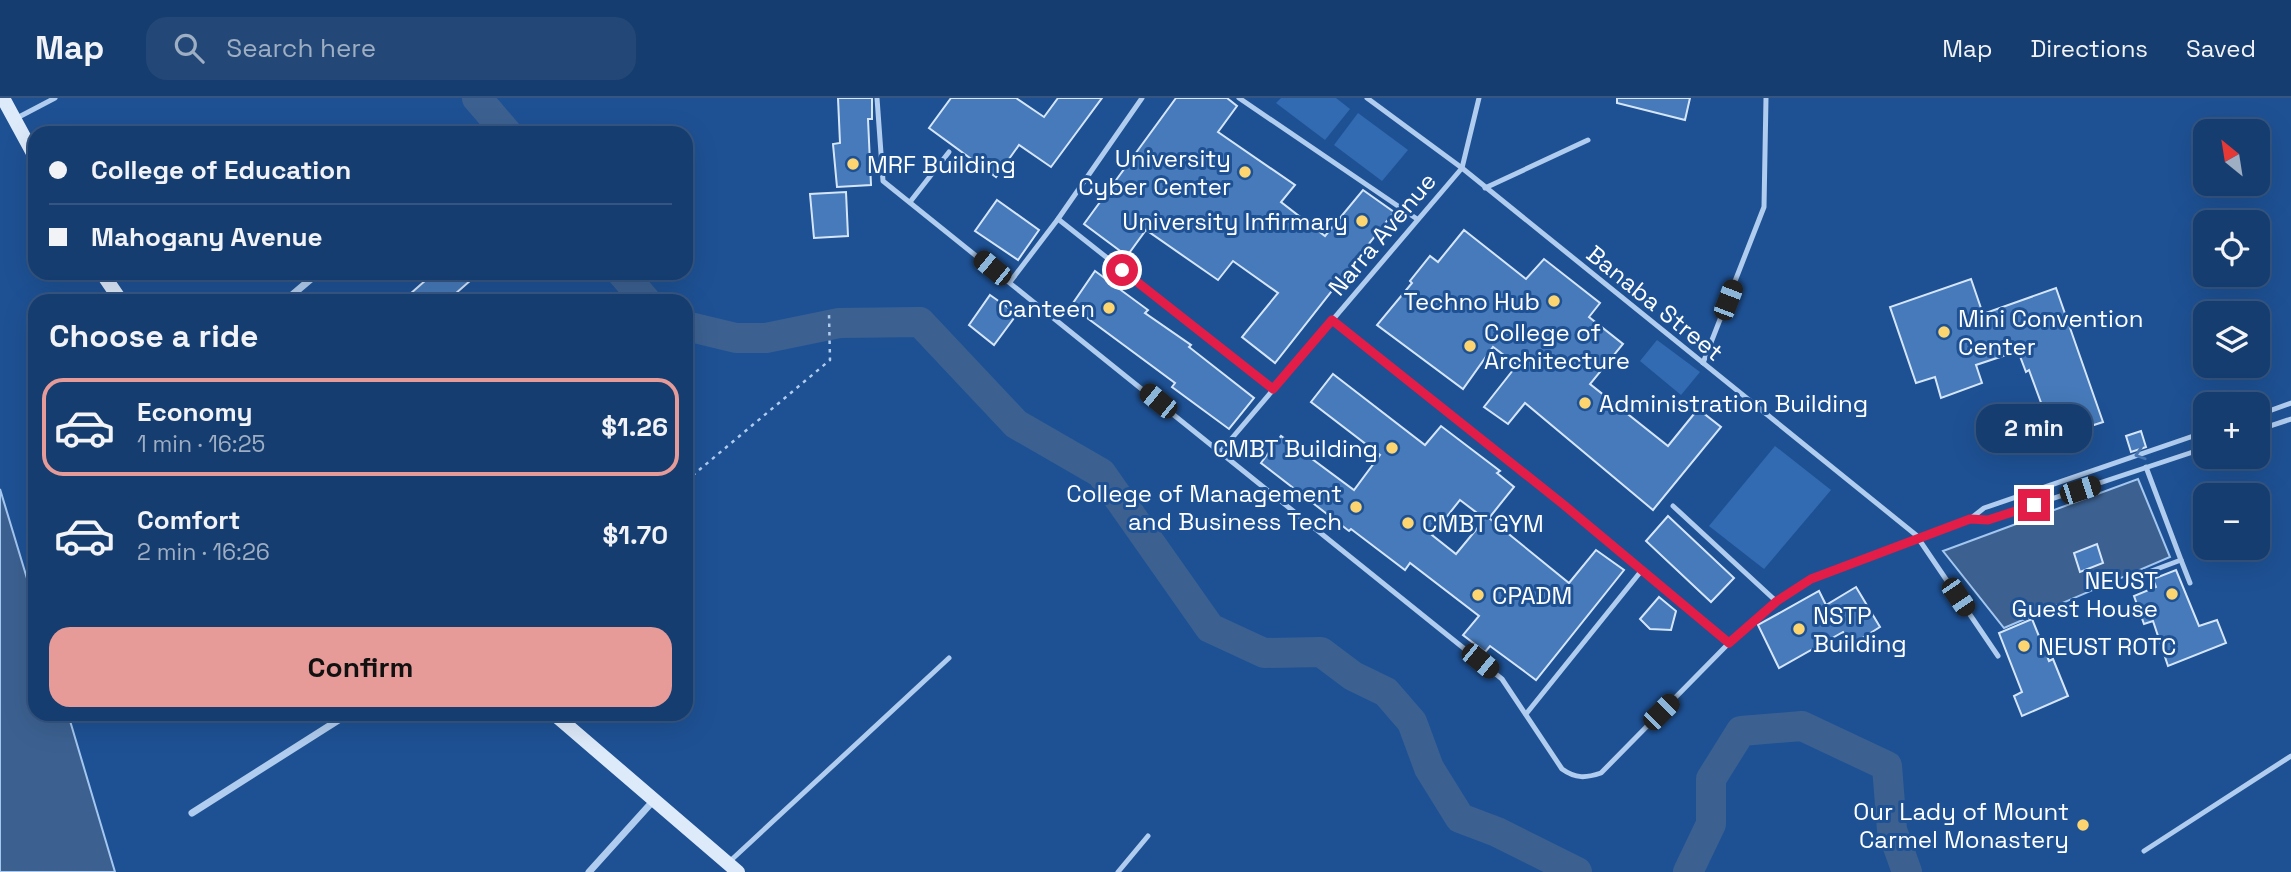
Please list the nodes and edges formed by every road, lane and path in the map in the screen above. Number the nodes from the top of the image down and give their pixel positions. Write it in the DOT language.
graph roads {
  1 [pos="3,98"];
  2 [pos="55,98"];
  3 [pos="877,98"];
  4 [pos="1142,98"];
  5 [pos="1239,98"];
  6 [pos="1367,98"];
  7 [pos="1479,98"];
  8 [pos="1766,98"];
  9 [pos="14,119"];
  10 [pos="1588,140"];
  11 [pos="28,144"];
  12 [pos="949,152"];
  13 [pos="1462,168"];
  14 [pos="1485,188"];
  15 [pos="909,202"];
  16 [pos="1058,219"];
  17 [pos="1417,219"];
  18 [pos="310,280"];
  19 [pos="1010,282"];
  20 [pos="293,294"];
  21 [pos="829,313"];
  22 [pos="1332,320"];
  23 [pos="1703,363"];
  24 [pos="1273,389"];
  25 [pos="2291,403"];
  26 [pos="2270,411"];
  27 [pos="2291,419"];
  28 [pos="2270,426"];
  29 [pos="2193,436"];
  30 [pos="2175,443"];
  31 [pos="1221,451"];
  32 [pos="2193,452"];
  33 [pos="2179,456"];
  34 [pos="2146,467"];
  35 [pos="693,475"];
  36 [pos="1672,506"];
  37 [pos="1970,519"];
  38 [pos="1919,538"];
  39 [pos="2181,560"];
  40 [pos="1642,570"];
  41 [pos="2146,573"];
  42 [pos="2190,583"];
  43 [pos="1777,601"];
  44 [pos="1729,643"];
  45 [pos="1998,656"];
  46 [pos="949,658"];
  47 [pos="1526,714"];
  48 [pos="337,721"];
  49 [pos="562,721"];
  50 [pos="2291,756"];
  51 [pos="654,800"];
  52 [pos="192,813"];
  53 [pos="1148,836"];
  54 [pos="2144,851"];
  55 [pos="729,869"];
  56 [pos="589,872"];
  57 [pos="1118,872"];
  1 -- 9 [label="main road"];
  2 -- 9 [label="lane"];
  3 -- 15 [label="lane"];
  4 -- 16 [label="lane"];
  5 -- 17 [label="lane"];
  6 -- 13 [label="lane, Banaba Street"];
  7 -- 13 [label="lane"];
  8 -- 23 [label="lane"];
  9 -- 11 [label="main road"];
  10 -- 14 [label="lane"];
  12 -- 15 [label="lane"];
  13 -- 14 [label="lane, Banaba Street"];
  13 -- 17 [label="lane, Narra Avenue"];
  14 -- 23 [label="lane, Banaba Street"];
  15 -- 19 [label="lane"];
  16 -- 19 [label="lane"];
  16 -- 24 [label="lane"];
  17 -- 22 [label="lane, Narra Avenue"];
  18 -- 20 [label="street"];
  19 -- 31 [label="lane"];
  21 -- 35 [label="path"];
  22 -- 24 [label="lane, Narra Avenue"];
  22 -- 40 [label="lane"];
  23 -- 38 [label="lane, Banaba Street"];
  24 -- 31 [label="lane, Narra Avenue"];
  25 -- 26 [label="lane"];
  27 -- 28 [label="lane"];
  29 -- 30 [label="lane"];
  30 -- 33 [label="lane"];
  30 -- 37 [label="lane, one-way"];
  31 -- 47 [label="lane"];
  32 -- 33 [label="lane"];
  33 -- 34 [label="lane"];
  34 -- 37 [label="lane"];
  34 -- 39 [label="lane"];
  36 -- 43 [label="lane"];
  37 -- 38 [label="lane"];
  38 -- 43 [label="lane"];
  38 -- 45 [label="lane, Banaba Street"];
  39 -- 41 [label="lane"];
  39 -- 42 [label="lane"];
  40 -- 44 [label="lane"];
  40 -- 47 [label="lane"];
  43 -- 44 [label="lane"];
  44 -- 47 [label="lane"];
  46 -- 55 [label="lane"];
  48 -- 52 [label="street"];
  49 -- 51 [label="main road"];
  50 -- 54 [label="lane"];
  51 -- 55 [label="main road"];
  51 -- 56 [label="street"];
  53 -- 57 [label="lane"];
}
